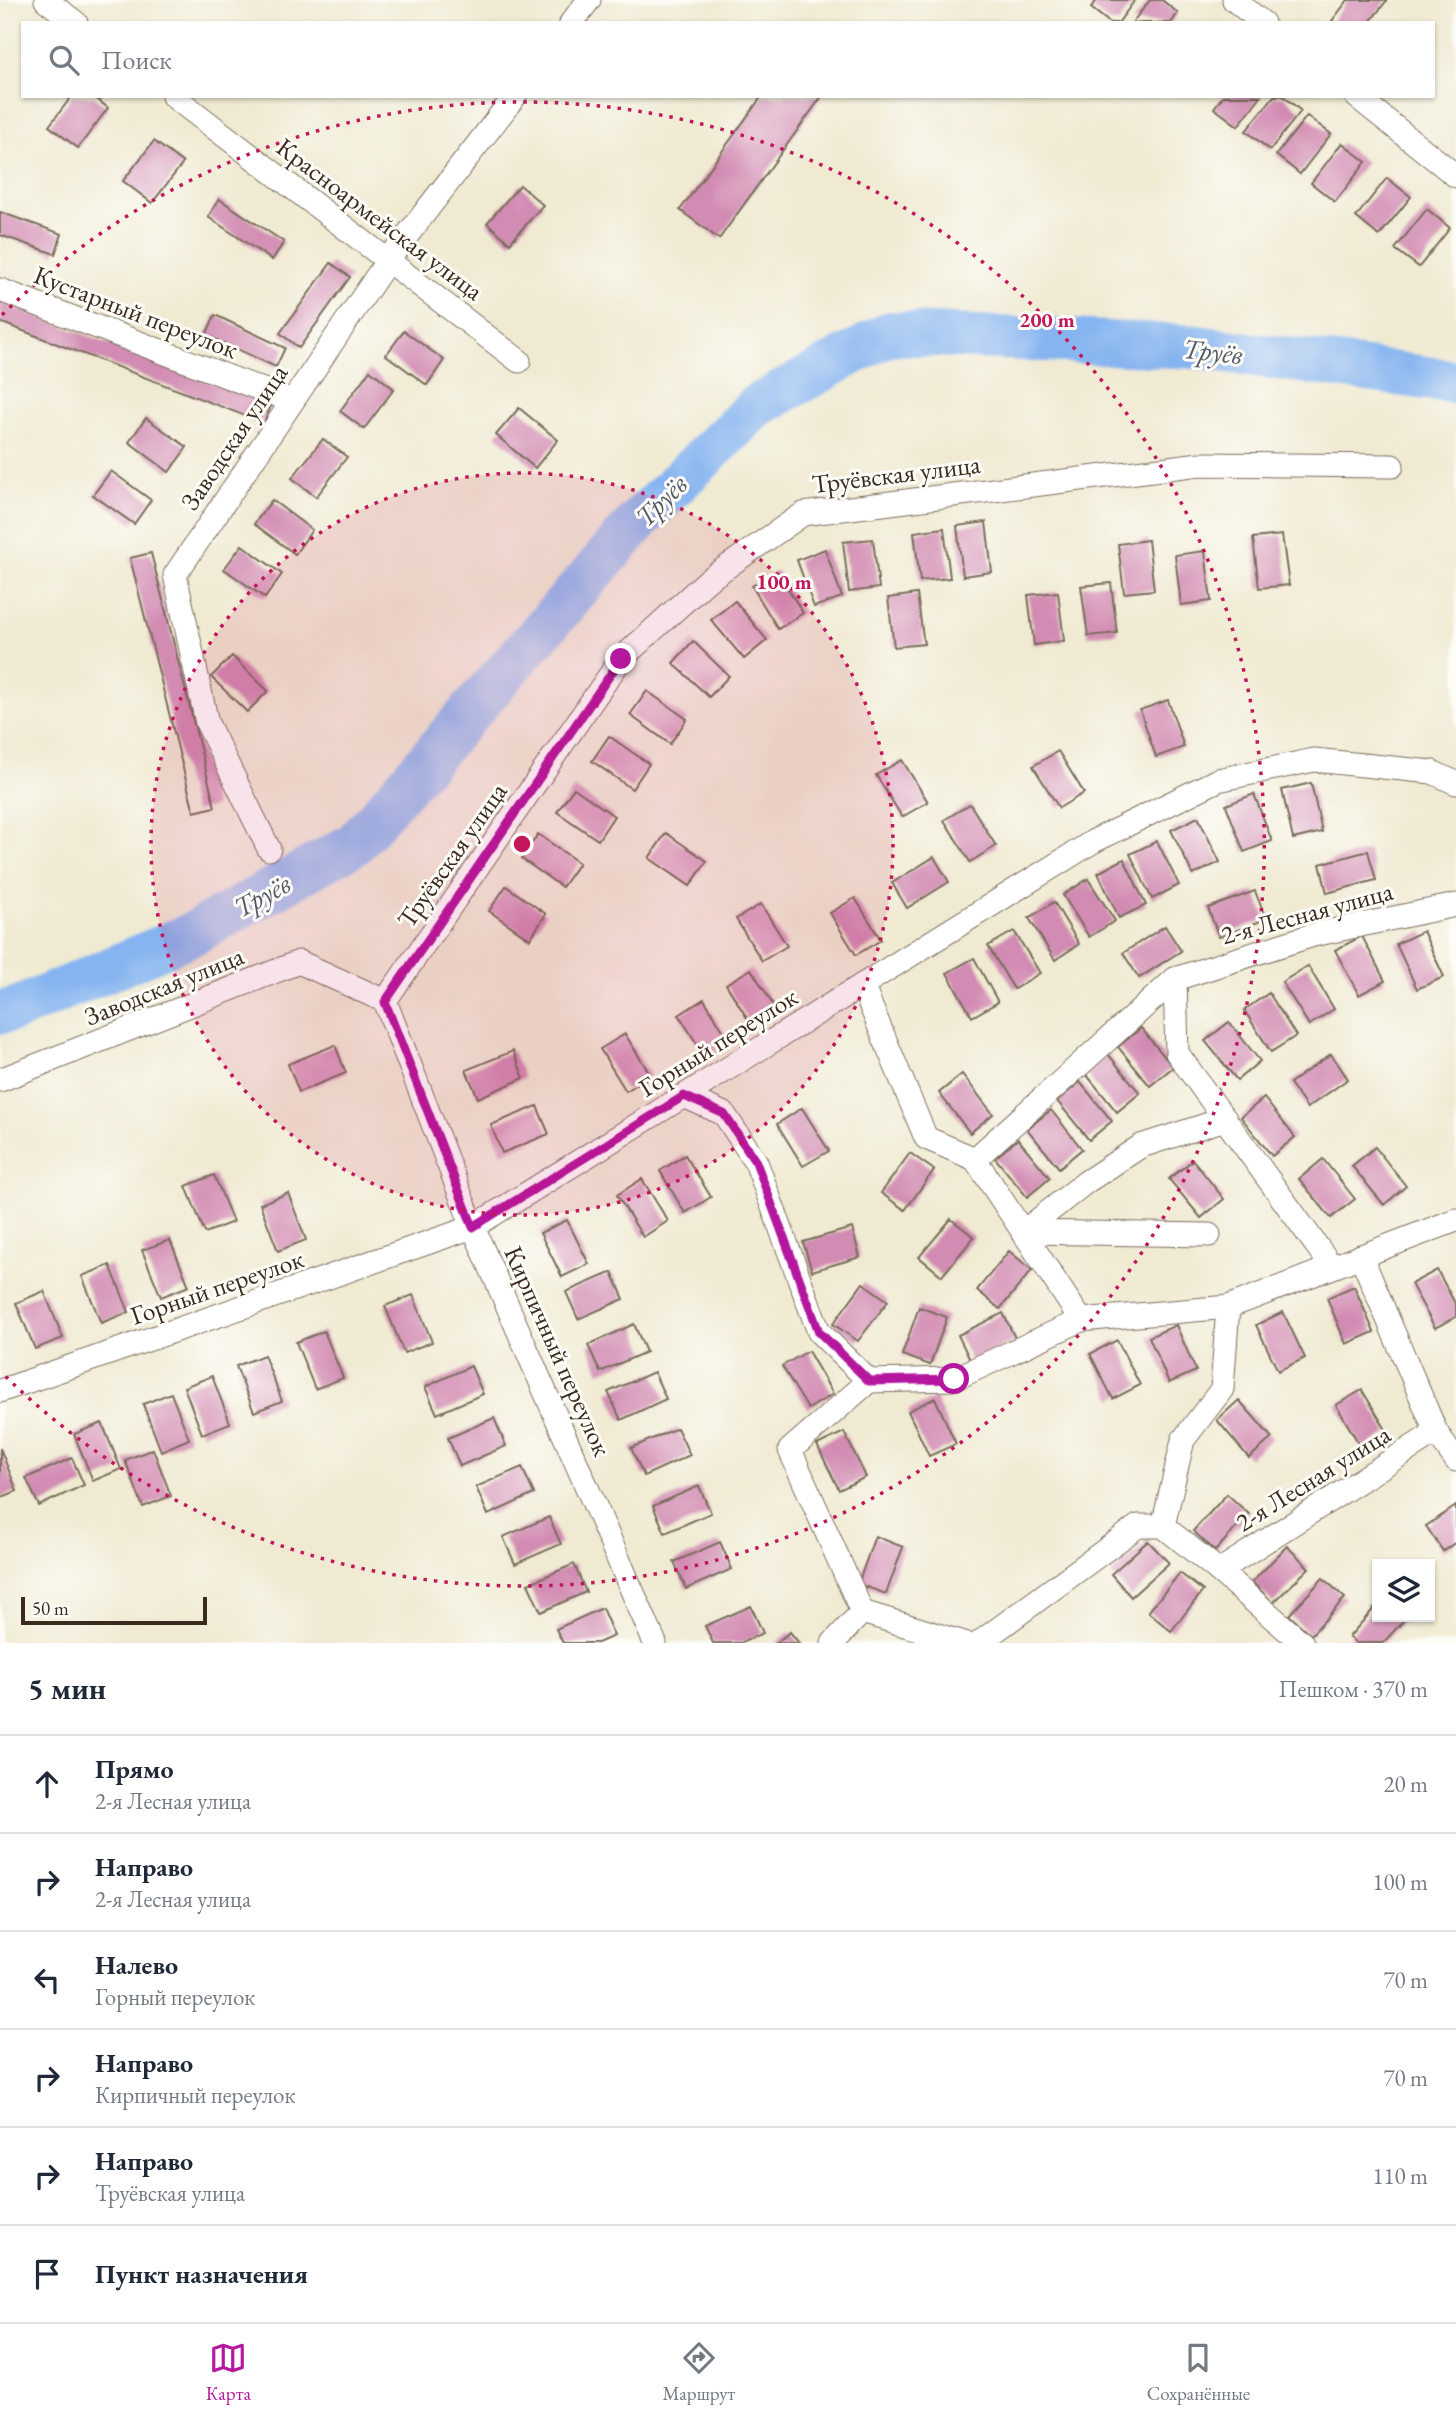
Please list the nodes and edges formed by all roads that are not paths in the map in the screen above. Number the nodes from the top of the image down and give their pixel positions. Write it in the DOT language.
graph roads {
  1 [pos="46,0"];
  2 [pos="589,0"];
  3 [pos="1234,0"];
  4 [pos="73,21"];
  5 [pos="573,21"];
  6 [pos="1260,21"];
  7 [pos="176,98"];
  8 [pos="512,98"];
  9 [pos="1358,98"];
  10 [pos="1456,176"];
  11 [pos="388,260"];
  12 [pos="0,290"];
  13 [pos="519,361"];
  14 [pos="292,401"];
  15 [pos="1392,467"];
  16 [pos="1456,783"];
  17 [pos="269,849"];
  18 [pos="1456,905"];
  19 [pos="1175,979"];
  20 [pos="862,985"];
  21 [pos="385,1002"];
  22 [pos="0,1080"];
  23 [pos="684,1096"];
  24 [pos="1225,1119"];
  25 [pos="975,1159"];
  26 [pos="1456,1220"];
  27 [pos="473,1227"];
  28 [pos="1023,1232"];
  29 [pos="1209,1235"];
  30 [pos="1361,1256"];
  31 [pos="1332,1267"];
  32 [pos="1228,1307"];
  33 [pos="1081,1320"];
  34 [pos="869,1381"];
  35 [pos="0,1391"];
  36 [pos="1436,1433"];
  37 [pos="1456,1460"];
  38 [pos="1163,1526"];
  39 [pos="1219,1571"];
  40 [pos="862,1612"];
  41 [pos="655,1643"];
  42 [pos="833,1643"];
  43 [pos="964,1643"];
  44 [pos="979,1643"];
  45 [pos="1302,1643"];
  1 -- 4 [label="street"];
  2 -- 5 [label="street"];
  3 -- 6 [label="street"];
  7 -- 11 [label="street, Красноармейская улица"];
  8 -- 11 [label="street, Заводская улица"];
  9 -- 10 [label="street"];
  11 -- 13 [label="street, Красноармейская улица"];
  11 -- 14 [label="street, Заводская улица"];
  12 -- 14 [label="street, Кустарный переулок"];
  14 -- 17 [label="street, Заводская улица"];
  15 -- 21 [label="street, Труёвская улица"];
  16 -- 20 [label="street, Горный переулок"];
  18 -- 19 [label="street, 2-я Лесная улица"];
  19 -- 24 [label="street"];
  19 -- 25 [label="street, 2-я Лесная улица"];
  20 -- 23 [label="street, Горный переулок"];
  20 -- 25 [label="street"];
  21 -- 22 [label="street, Заводская улица"];
  21 -- 27 [label="street, Кирпичный переулок"];
  23 -- 27 [label="street, Горный переулок"];
  23 -- 34 [label="street"];
  24 -- 28 [label="street"];
  24 -- 31 [label="street"];
  25 -- 28 [label="street"];
  26 -- 30 [label="street"];
  27 -- 35 [label="street, Горный переулок"];
  27 -- 41 [label="street, Кирпичный переулок"];
  28 -- 29 [label="street"];
  28 -- 33 [label="street"];
  30 -- 31 [label="street"];
  30 -- 36 [label="street"];
  31 -- 32 [label="street"];
  32 -- 33 [label="street"];
  32 -- 38 [label="street"];
  33 -- 34 [label="street"];
  34 -- 40 [label="street"];
  36 -- 37 [label="street"];
  36 -- 39 [label="street, 2-я Лесная улица"];
  38 -- 39 [label="street"];
  38 -- 44 [label="street"];
  39 -- 45 [label="street"];
  40 -- 42 [label="street"];
  40 -- 43 [label="street"];
}
